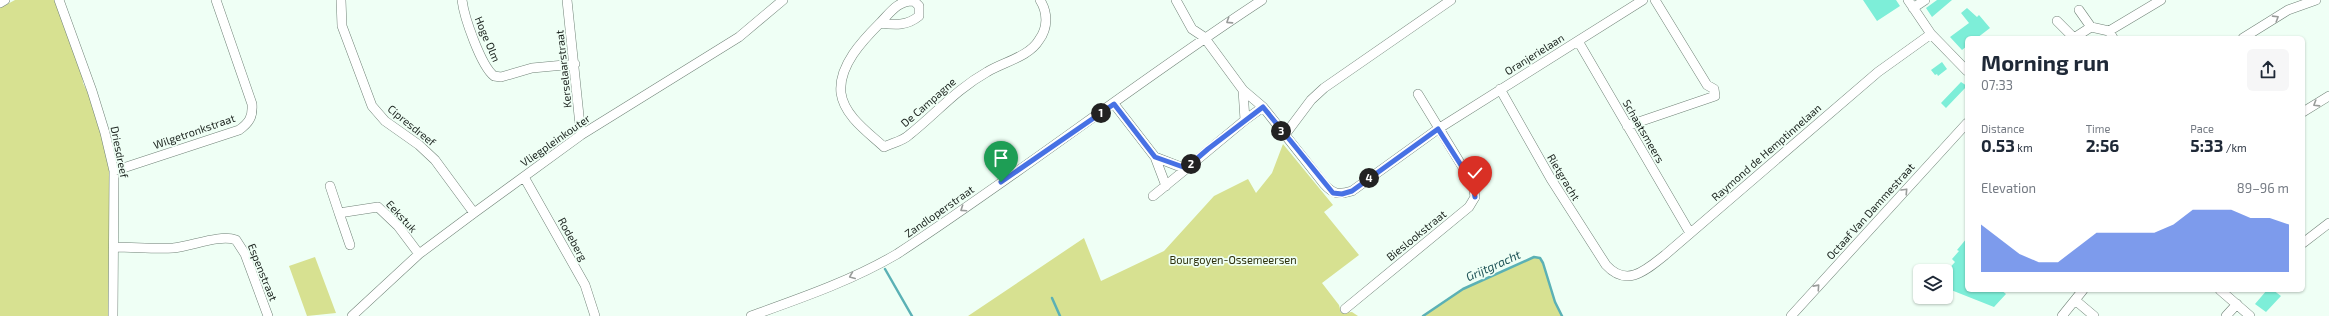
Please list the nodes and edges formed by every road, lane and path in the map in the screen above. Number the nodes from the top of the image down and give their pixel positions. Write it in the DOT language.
graph roads {
  1 [pos="5,0"];
  2 [pos="59,0"];
  3 [pos="216,0"];
  4 [pos="341,0"];
  5 [pos="462,0"];
  6 [pos="567,0"];
  7 [pos="783,0"];
  8 [pos="1040,0"];
  9 [pos="1176,0"];
  10 [pos="1262,0"];
  11 [pos="1451,0"];
  12 [pos="1643,0"];
  13 [pos="1656,0"];
  14 [pos="1908,0"];
  15 [pos="1925,0"];
  16 [pos="2161,0"];
  17 [pos="2316,0"];
  18 [pos="0,3"];
  19 [pos="1913,8"];
  20 [pos="2079,10"];
  21 [pos="2057,21"];
  22 [pos="880,23"];
  23 [pos="2091,27"];
  24 [pos="1931,34"];
  25 [pos="2111,35"];
  26 [pos="2072,36"];
  27 [pos="2077,36"];
  28 [pos="2246,36"];
  29 [pos="1204,37"];
  30 [pos="1578,40"];
  31 [pos="575,64"];
  32 [pos="1965,69"];
  33 [pos="1500,89"];
  34 [pos="1243,90"];
  35 [pos="1418,94"];
  36 [pos="2329,96"];
  37 [pos="1114,104"];
  38 [pos="1263,107"];
  39 [pos="2305,111"];
  40 [pos="1245,120"];
  41 [pos="1965,125"];
  42 [pos="1627,126"];
  43 [pos="1438,129"];
  44 [pos="581,135"];
  45 [pos="1284,136"];
  46 [pos="1155,157"];
  47 [pos="1186,168"];
  48 [pos="114,171"];
  49 [pos="524,177"];
  50 [pos="330,186"];
  51 [pos="1166,186"];
  52 [pos="1153,196"];
  53 [pos="339,213"];
  54 [pos="474,213"];
  55 [pos="2329,223"];
  56 [pos="1690,233"];
  57 [pos="2305,241"];
  58 [pos="350,245"];
  59 [pos="115,247"];
  60 [pos="419,254"];
  61 [pos="1614,273"];
  62 [pos="2082,292"];
  63 [pos="2226,292"];
  64 [pos="2075,300"];
  65 [pos="2237,304"];
  66 [pos="1345,309"];
  67 [pos="113,316"];
  68 [pos="268,316"];
  69 [pos="352,316"];
  70 [pos="595,316"];
  71 [pos="751,316"];
  72 [pos="1791,316"];
  73 [pos="2062,316"];
  74 [pos="2094,316"];
  75 [pos="2226,316"];
  76 [pos="2250,316"];
  1 -- 18 [label="street"];
  2 -- 48 [label="street, Driesdreef"];
  3 -- 48 [label="street, Wilgetronkstraat"];
  4 -- 54 [label="street, Cipresdreef"];
  5 -- 31 [label="street, Hoge Olm"];
  6 -- 31 [label="street, Kerselaarstraat"];
  7 -- 44 [label="street, Vliegpleinkouter"];
  8 -- 22 [label="street, De Campagne"];
  9 -- 29 [label="street, Oranjerielaan"];
  10 -- 29 [label="street, Zandloperstraat, one-way"];
  11 -- 45 [label="street"];
  12 -- 30 [label="street, Oranjerielaan"];
  13 -- 42 [label="street"];
  14 -- 19 [label="street"];
  15 -- 19 [label="street"];
  16 -- 25 [label="street"];
  28 -- 17 [label="street, one-way"];
  19 -- 24 [label="street"];
  20 -- 23 [label="street"];
  21 -- 26 [label="street"];
  23 -- 25 [label="street"];
  23 -- 27 [label="street"];
  24 -- 32 [label="street"];
  24 -- 56 [label="street, Raymond de Hemptinnelaan"];
  29 -- 34 [label="street, Oranjerielaan"];
  29 -- 37 [label="street, Zandloperstraat"];
  30 -- 33 [label="street, Oranjerielaan"];
  30 -- 42 [label="street, Schaatsmeers"];
  31 -- 44 [label="street, Kerselaarstraat"];
  33 -- 43 [label="street, Oranjerielaan"];
  33 -- 61 [label="street, Rietgracht"];
  34 -- 38 [label="street, Oranjerielaan"];
  34 -- 40 [label="street"];
  35 -- 43 [label="street"];
  36 -- 39 [label="street, one-way"];
  37 -- 46 [label="street"];
  37 -- 71 [label="street, Zandloperstraat, one-way"];
  38 -- 40 [label="street"];
  38 -- 45 [label="street, Oranjerielaan"];
  40 -- 47 [label="street"];
  72 -- 41 [label="street, Octaaf Van Dammestraat, one-way"];
  42 -- 56 [label="street, Schaatsmeers"];
  43 -- 45 [label="street, Oranjerielaan"];
  43 -- 66 [label="street, Bieslookstraat"];
  44 -- 49 [label="street, Vliegpleinkouter"];
  46 -- 47 [label="street"];
  46 -- 51 [label="street"];
  47 -- 51 [label="street"];
  48 -- 59 [label="street, Driesdreef"];
  49 -- 54 [label="street, Vliegpleinkouter"];
  49 -- 70 [label="street, Rodeberg"];
  50 -- 53 [label="street"];
  51 -- 52 [label="street"];
  53 -- 58 [label="street"];
  53 -- 60 [label="street, Eekstuk"];
  54 -- 60 [label="street, Vliegpleinkouter"];
  55 -- 57 [label="street"];
  56 -- 61 [label="street, Raymond de Hemptinnelaan"];
  59 -- 67 [label="street, Driesdreef"];
  59 -- 68 [label="street, Espenstraat"];
  60 -- 69 [label="street, Vliegpleinkouter"];
  62 -- 64 [label="street"];
  63 -- 65 [label="street"];
  64 -- 73 [label="street"];
  64 -- 74 [label="street"];
  65 -- 75 [label="street"];
  65 -- 76 [label="street"];
}
